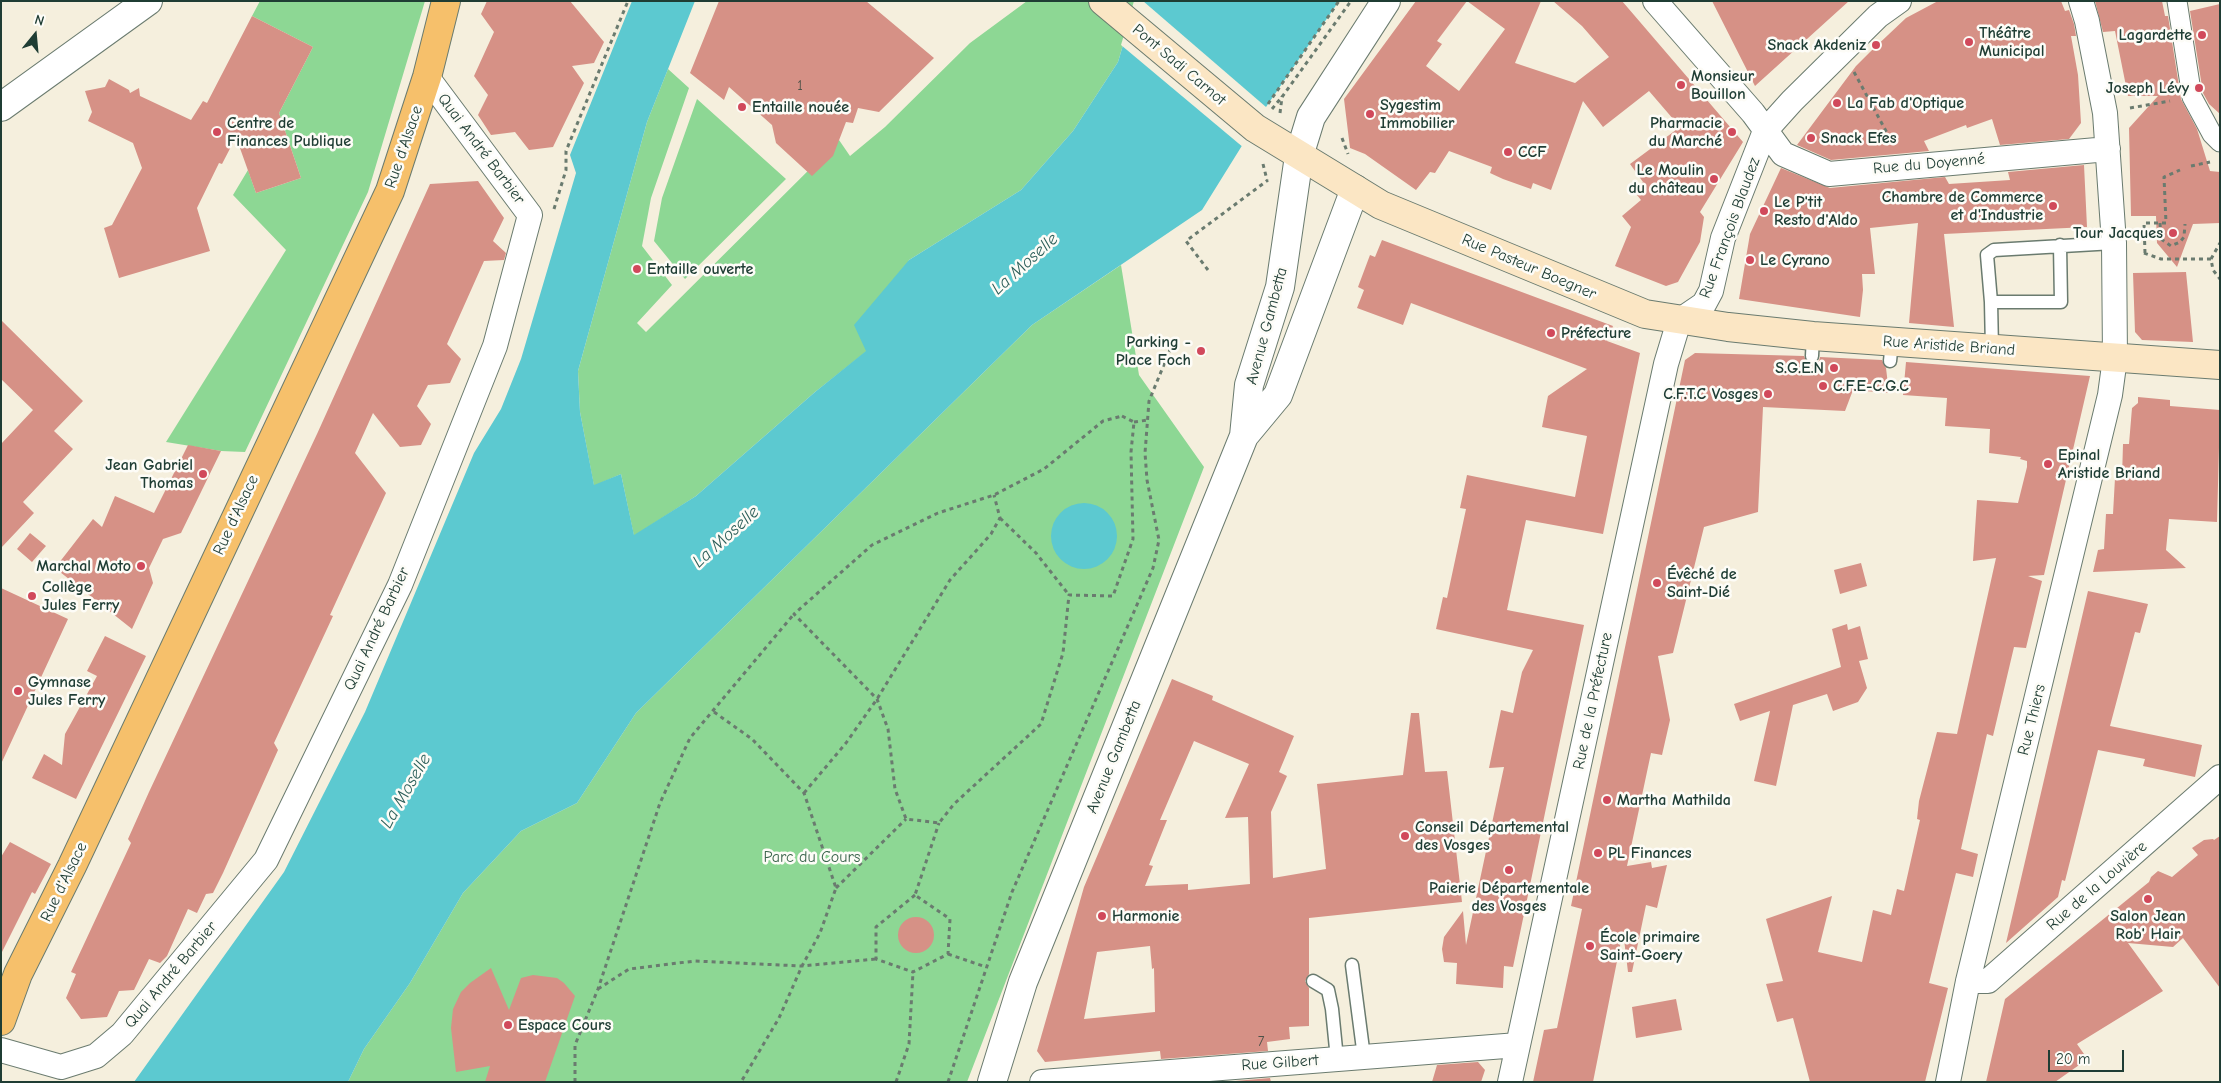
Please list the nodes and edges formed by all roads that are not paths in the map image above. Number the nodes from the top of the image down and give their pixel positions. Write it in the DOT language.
graph roads {
  1 [pos="148,1"];
  2 [pos="446,1"];
  3 [pos="1103,1"];
  4 [pos="1386,1"];
  5 [pos="1655,1"];
  6 [pos="1899,1"];
  7 [pos="2081,1"];
  8 [pos="2176,1"];
  9 [pos="428,77"];
  10 [pos="1,108"];
  11 [pos="1765,131"];
  12 [pos="2220,142"];
  13 [pos="2108,149"];
  14 [pos="1299,156"];
  15 [pos="1355,190"];
  16 [pos="2114,243"];
  17 [pos="2060,244"];
  18 [pos="1991,302"];
  19 [pos="1680,321"];
  20 [pos="1992,349"];
  21 [pos="2115,358"];
  22 [pos="2220,364"];
  23 [pos="1244,436"];
  24 [pos="2220,777"];
  25 [pos="1352,965"];
  26 [pos="1313,981"];
  27 [pos="1968,981"];
  28 [pos="1,1021"];
  29 [pos="1518,1045"];
  30 [pos="1,1050"];
  31 [pos="1364,1057"];
  32 [pos="1337,1059"];
  33 [pos="992,1082"];
  34 [pos="1042,1082"];
  35 [pos="1510,1082"];
  36 [pos="1948,1082"];
  1 -- 10 [label="street"];
  2 -- 9 [label="main road, Rue d'Alsace"];
  3 -- 14 [label="main road, Pont Sadi Carnot"];
  4 -- 14 [label="street, Avenue Gambetta"];
  5 -- 11 [label="street, Rue du Doyenné"];
  6 -- 11 [label="street, Rue François Blaudez"];
  7 -- 13 [label="street, Rue Thiers"];
  8 -- 12 [label="street"];
  9 -- 28 [label="main road, Rue d'Alsace"];
  9 -- 30 [label="street, Quai André Barbier"];
  11 -- 13 [label="street, Rue du Doyenné"];
  11 -- 19 [label="street, Rue François Blaudez"];
  13 -- 16 [label="street, Rue Thiers"];
  14 -- 15 [label="main road, Rue Pasteur Boegner"];
  14 -- 23 [label="street, Avenue Gambetta"];
  15 -- 19 [label="main road, Rue Pasteur Boegner"];
  15 -- 23 [label="street, Avenue Gambetta"];
  16 -- 17 [label="lane"];
  16 -- 21 [label="street, Rue Thiers"];
  17 -- 18 [label="lane"];
  17 -- 18 [label="lane"];
  18 -- 20 [label="lane"];
  19 -- 20 [label="main road, Rue Aristide Briand"];
  19 -- 29 [label="street, Rue de la Préfecture"];
  20 -- 21 [label="main road, Rue Aristide Briand"];
  21 -- 22 [label="main road, Rue Aristide Briand"];
  21 -- 27 [label="street, Rue Thiers"];
  23 -- 33 [label="street, Avenue Gambetta"];
  24 -- 27 [label="street, Rue de la Louvière"];
  25 -- 31 [label="lane"];
  26 -- 32 [label="lane"];
  27 -- 36 [label="street, Rue Thiers"];
  29 -- 31 [label="street, Rue Gilbert"];
  29 -- 35 [label="street, Rue de la Préfecture"];
  31 -- 32 [label="street, Rue Gilbert"];
  32 -- 34 [label="street, Rue Gilbert"];
}
